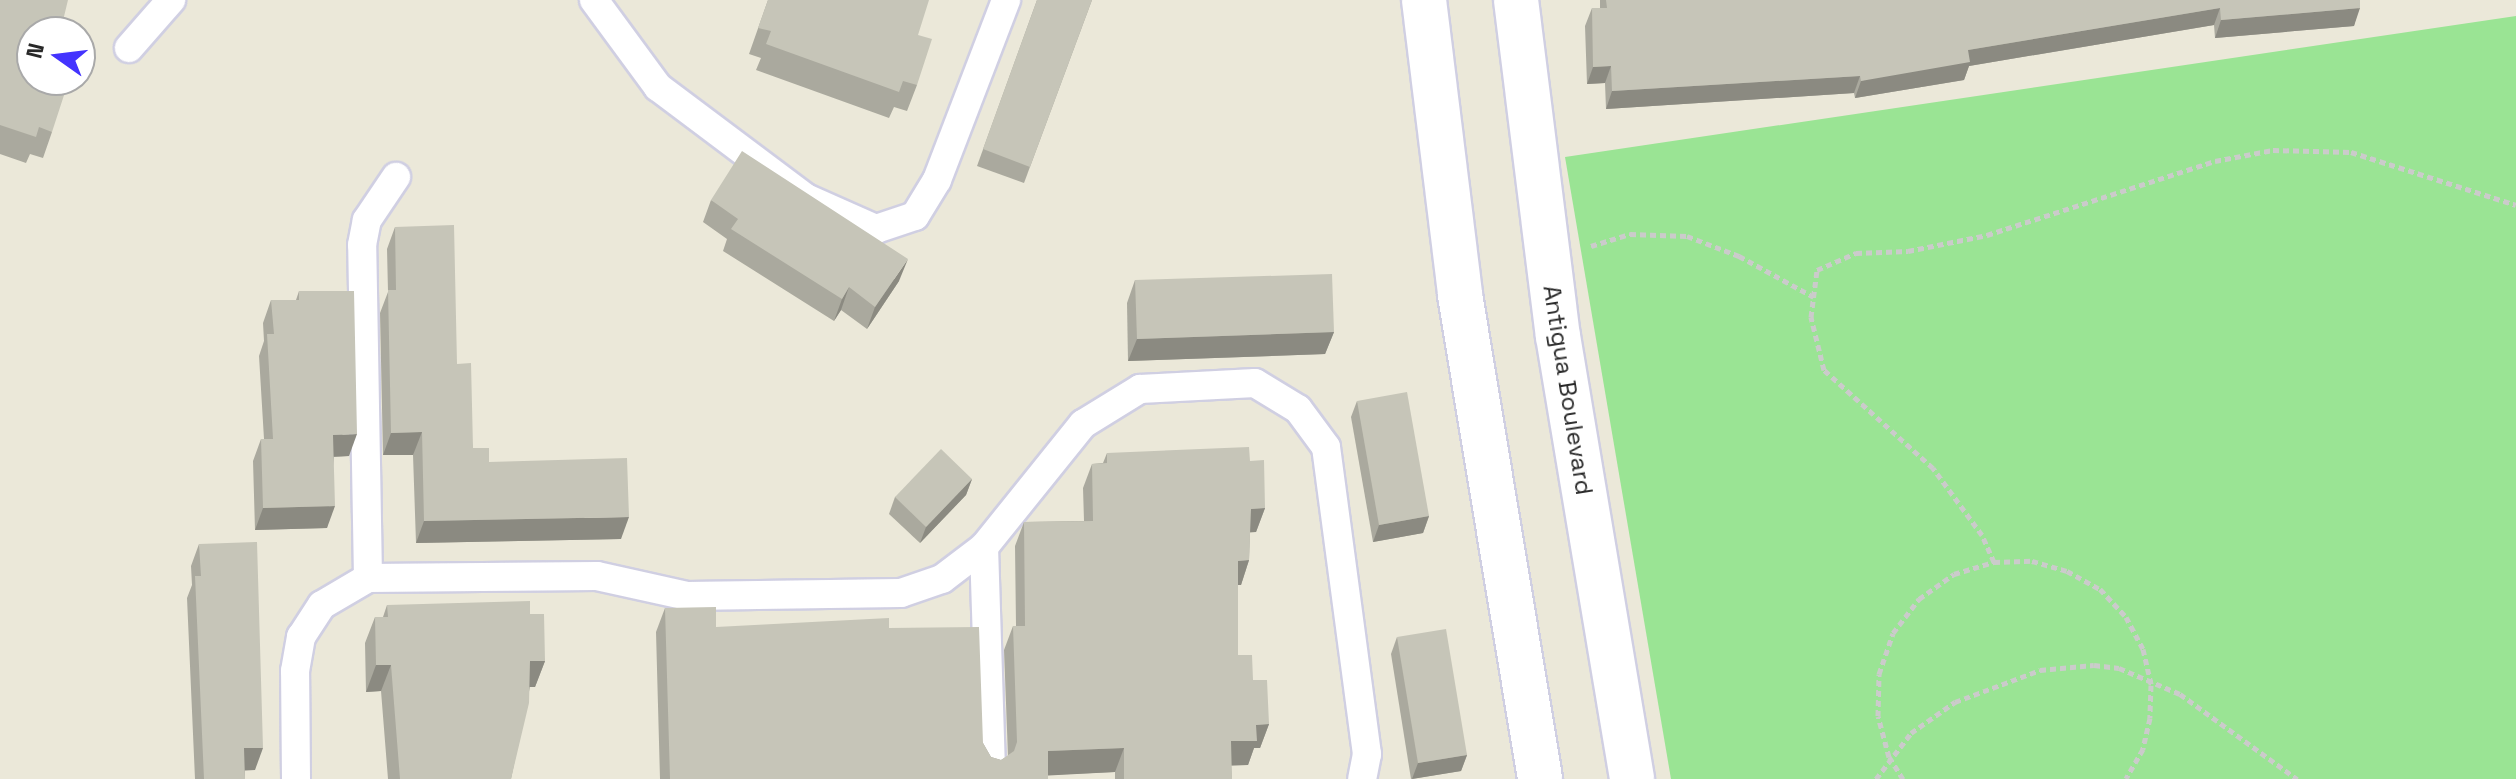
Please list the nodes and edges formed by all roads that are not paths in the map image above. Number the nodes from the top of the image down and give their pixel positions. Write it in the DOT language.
graph roads {
  1 [pos="171,0"];
  2 [pos="594,0"];
  3 [pos="1006,0"];
  4 [pos="1424,0"];
  5 [pos="1516,0"];
  6 [pos="129,48"];
  7 [pos="396,177"];
  8 [pos="984,547"];
  9 [pos="368,578"];
  10 [pos="991,767"];
  11 [pos="296,779"];
  12 [pos="1362,779"];
  13 [pos="1540,779"];
  14 [pos="1632,779"];
  1 -- 6 [label="lane"];
  2 -- 3 [label="lane"];
  4 -- 13 [label="main road"];
  5 -- 14 [label="main road, Antigua Boulevard"];
  7 -- 9 [label="lane"];
  8 -- 9 [label="lane"];
  8 -- 10 [label="lane"];
  8 -- 12 [label="lane"];
  9 -- 11 [label="lane"];
}
